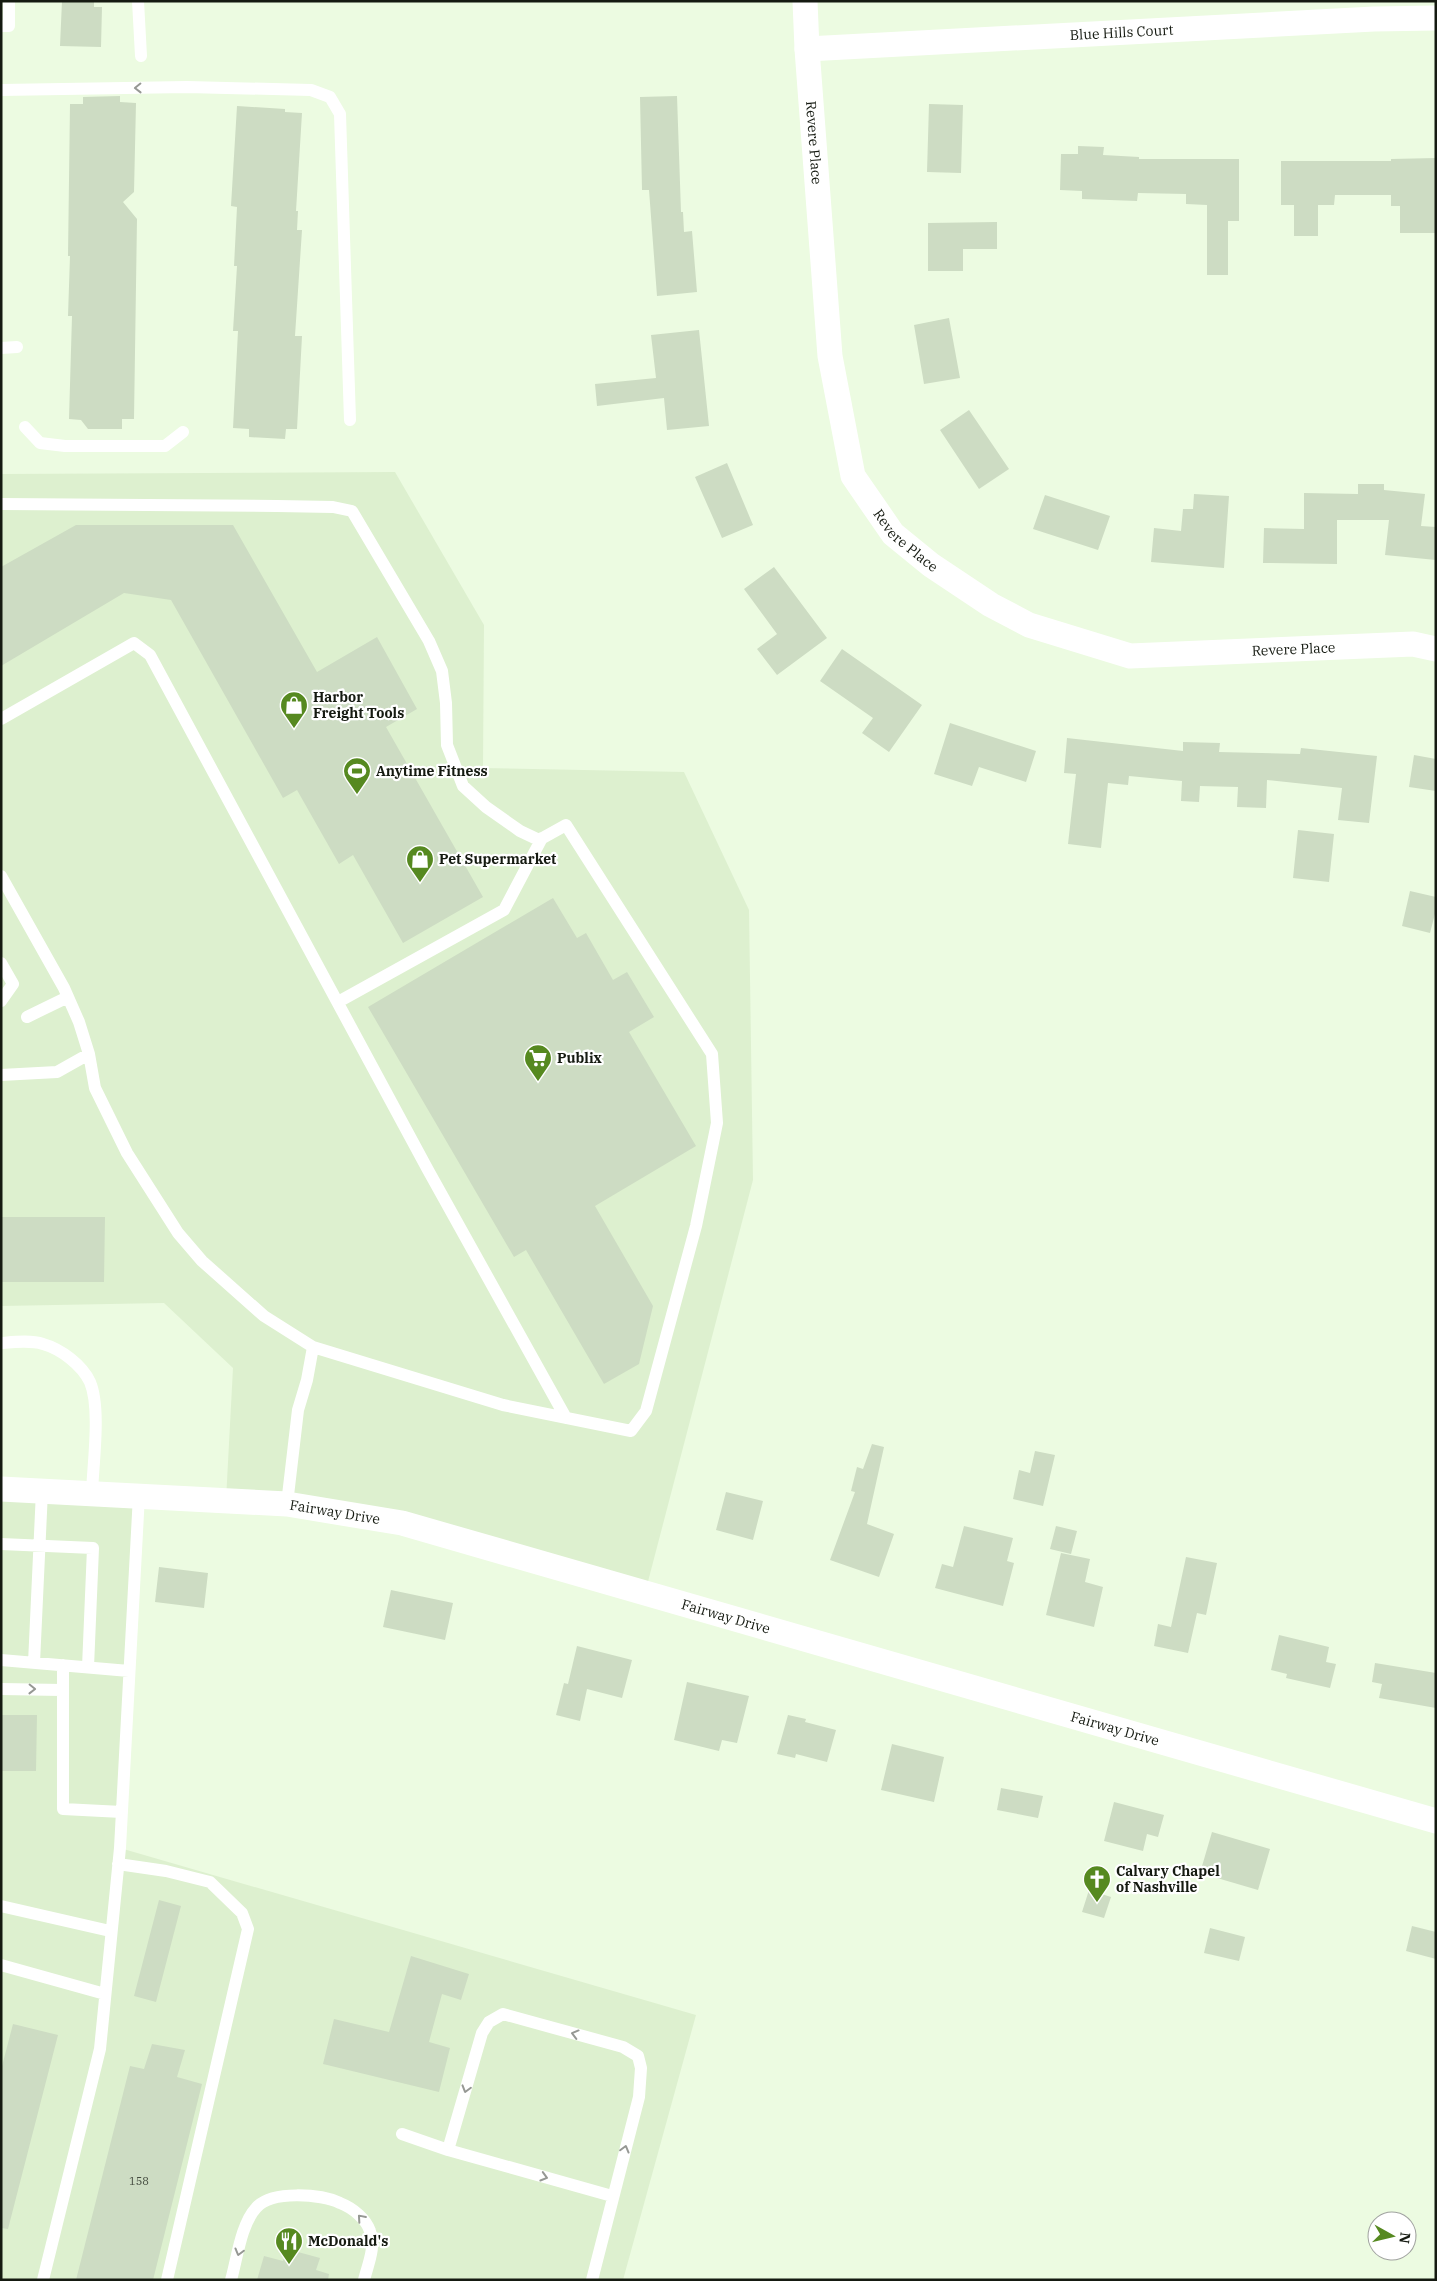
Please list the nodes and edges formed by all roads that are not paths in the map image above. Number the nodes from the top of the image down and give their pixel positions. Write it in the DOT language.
graph roads {
  1 [pos="9,1"];
  2 [pos="138,1"];
  3 [pos="806,1"];
  4 [pos="1436,18"];
  5 [pos="1,26"];
  6 [pos="807,49"];
  7 [pos="141,56"];
  8 [pos="1,90"];
  9 [pos="17,347"];
  10 [pos="1,348"];
  11 [pos="350,420"];
  12 [pos="25,427"];
  13 [pos="183,432"];
  14 [pos="1,504"];
  15 [pos="1436,649"];
  16 [pos="1,719"];
  17 [pos="542,838"];
  18 [pos="1,876"];
  19 [pos="1,963"];
  20 [pos="68,997"];
  21 [pos="1,1000"];
  22 [pos="338,1002"];
  23 [pos="27,1017"];
  24 [pos="89,1054"];
  25 [pos="1,1075"];
  26 [pos="1,1342"];
  27 [pos="313,1347"];
  28 [pos="566,1418"];
  29 [pos="1,1489"];
  30 [pos="42,1491"];
  31 [pos="92,1493"];
  32 [pos="140,1495"];
  33 [pos="287,1504"];
  34 [pos="1,1544"];
  35 [pos="40,1546"];
  36 [pos="1,1660"];
  37 [pos="34,1663"];
  38 [pos="63,1665"];
  39 [pos="88,1667"];
  40 [pos="130,1671"];
  41 [pos="1,1689"];
  42 [pos="62,1690"];
  43 [pos="122,1812"];
  44 [pos="1436,1821"];
  45 [pos="118,1864"];
  46 [pos="1,1906"];
  47 [pos="110,1931"];
  48 [pos="1,1965"];
  49 [pos="105,1994"];
  50 [pos="402,2134"];
  51 [pos="448,2150"];
  52 [pos="612,2196"];
  53 [pos="44,2280"];
  54 [pos="167,2280"];
  55 [pos="231,2280"];
  56 [pos="364,2280"];
  57 [pos="592,2280"];
  1 -- 5 [label="lane"];
  2 -- 7 [label="lane"];
  3 -- 6 [label="street, Revere Place"];
  4 -- 6 [label="street, Blue Hills Court"];
  6 -- 15 [label="street, Revere Place"];
  11 -- 8 [label="lane, one-way"];
  9 -- 10 [label="lane"];
  12 -- 13 [label="lane"];
  14 -- 17 [label="lane"];
  16 -- 22 [label="lane"];
  17 -- 22 [label="lane"];
  17 -- 28 [label="lane"];
  18 -- 20 [label="lane"];
  19 -- 21 [label="lane"];
  20 -- 23 [label="lane"];
  20 -- 24 [label="lane"];
  22 -- 28 [label="lane"];
  24 -- 25 [label="lane"];
  24 -- 27 [label="lane"];
  26 -- 31 [label="lane"];
  27 -- 28 [label="lane"];
  27 -- 33 [label="lane"];
  29 -- 30 [label="street, Fairway Drive"];
  30 -- 31 [label="street, Fairway Drive"];
  30 -- 35 [label="lane"];
  31 -- 32 [label="street, Fairway Drive"];
  32 -- 33 [label="street, Fairway Drive"];
  32 -- 40 [label="lane"];
  33 -- 44 [label="street, Fairway Drive"];
  34 -- 35 [label="lane"];
  35 -- 37 [label="lane"];
  35 -- 39 [label="lane"];
  36 -- 37 [label="lane"];
  37 -- 38 [label="lane"];
  38 -- 39 [label="lane"];
  38 -- 42 [label="lane"];
  39 -- 40 [label="lane"];
  40 -- 43 [label="lane"];
  41 -- 42 [label="lane, one-way"];
  42 -- 43 [label="lane"];
  43 -- 45 [label="lane"];
  45 -- 47 [label="lane"];
  45 -- 54 [label="lane"];
  46 -- 47 [label="lane"];
  47 -- 49 [label="lane"];
  48 -- 49 [label="lane"];
  49 -- 53 [label="lane"];
  50 -- 51 [label="lane"];
  51 -- 52 [label="lane, one-way"];
  52 -- 51 [label="lane, one-way"];
  52 -- 57 [label="lane"];
  56 -- 55 [label="lane, one-way"];
}
